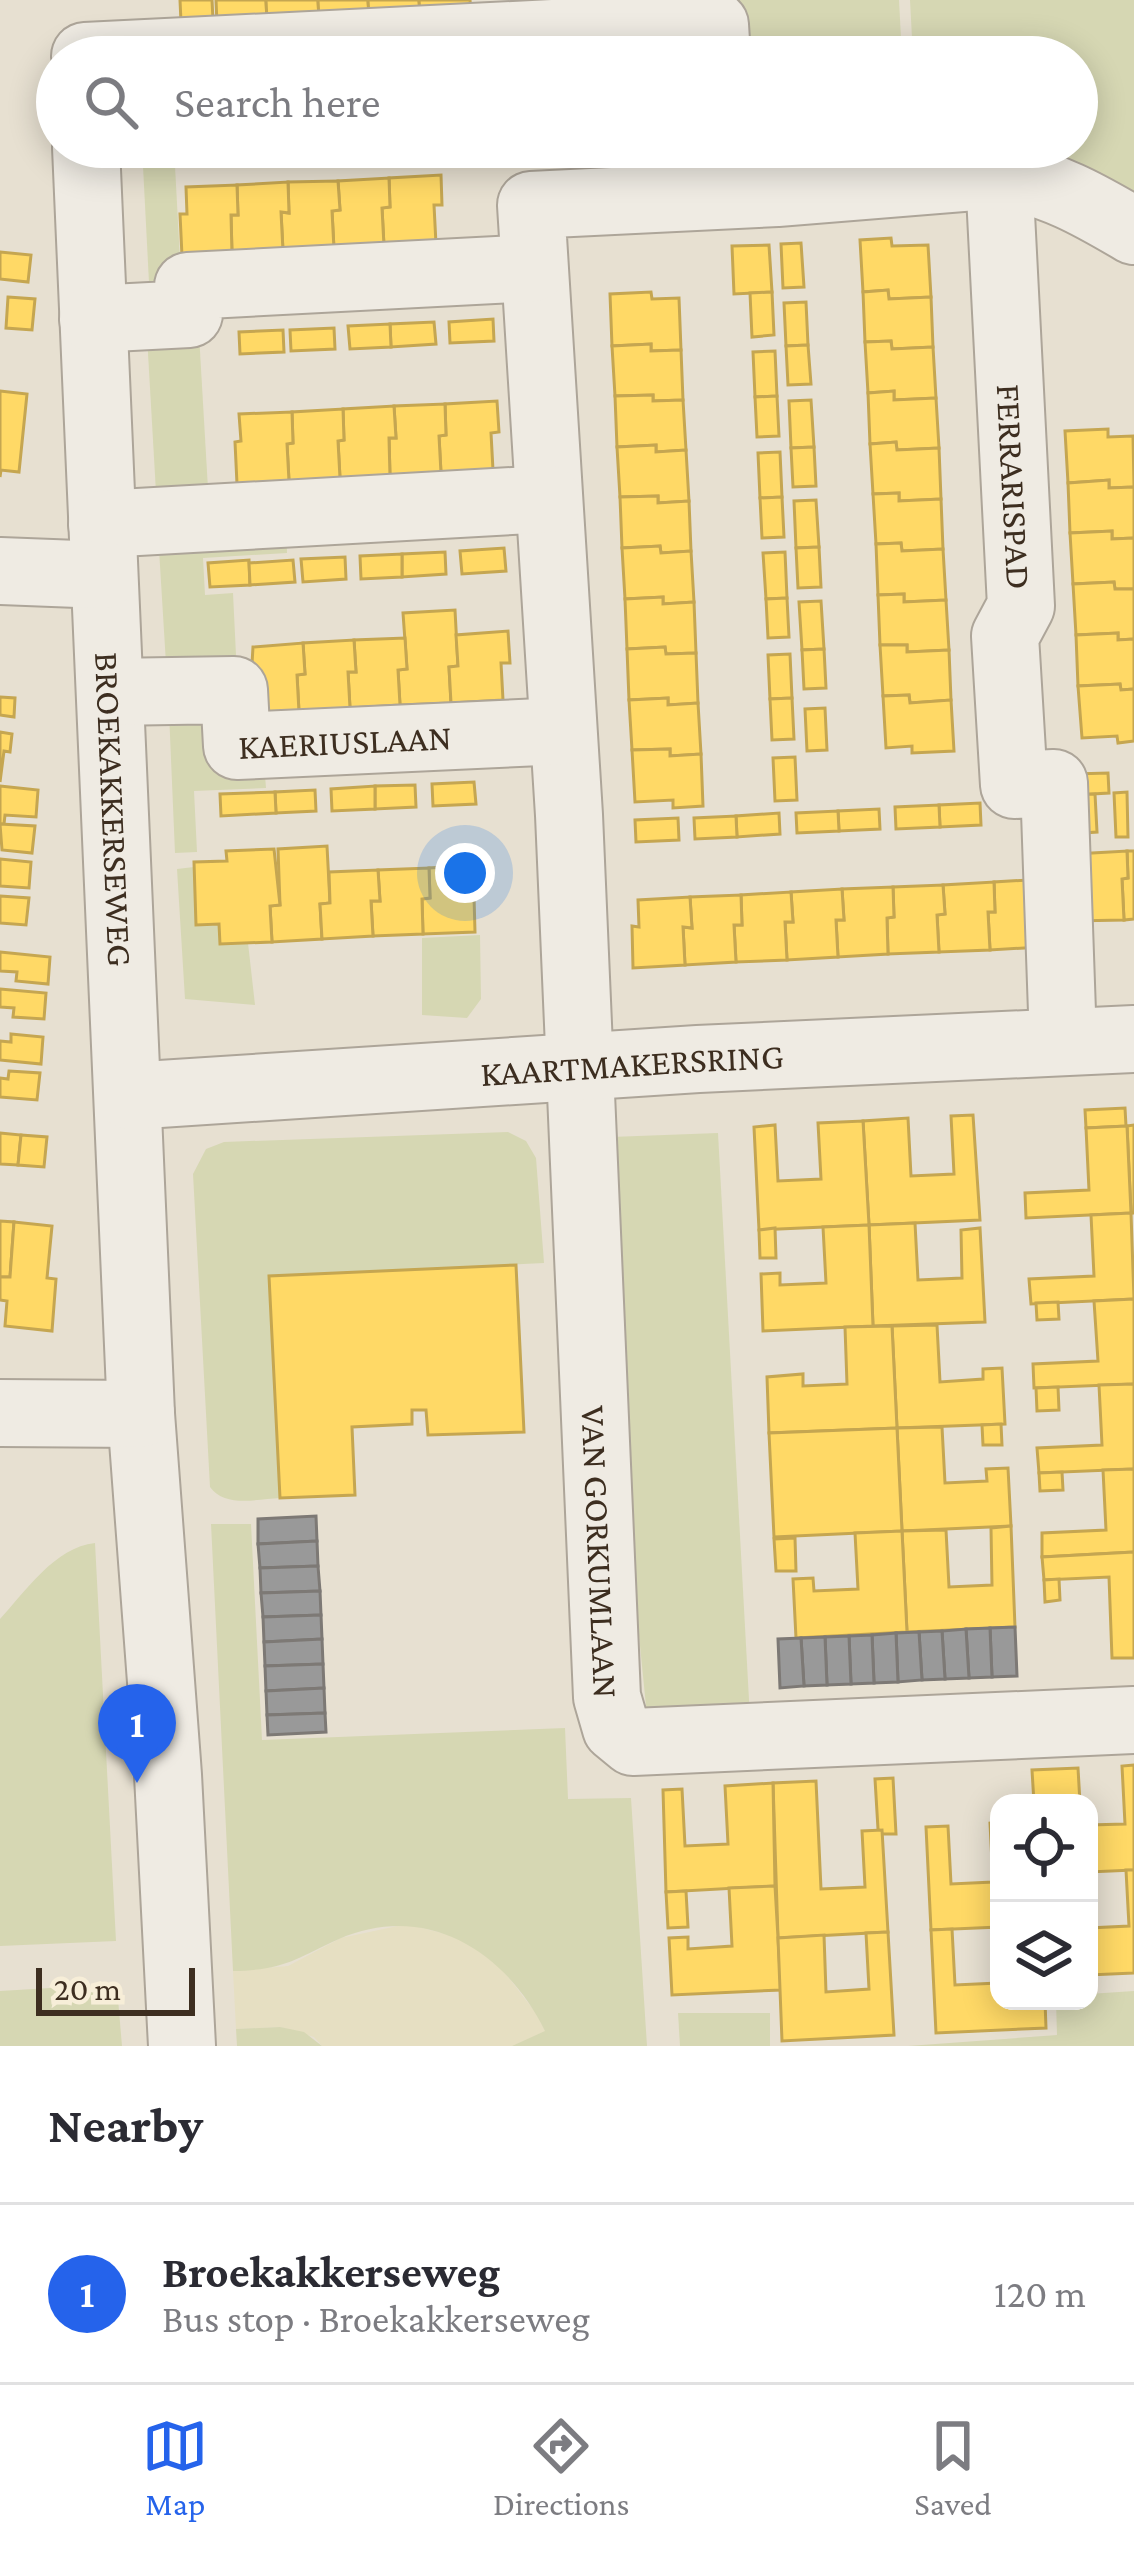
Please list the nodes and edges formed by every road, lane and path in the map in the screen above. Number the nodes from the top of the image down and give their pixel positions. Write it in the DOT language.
graph roads {
  1 [pos="85,0"];
  2 [pos="85,36"];
  3 [pos="491,36"];
  4 [pos="716,36"];
  5 [pos="87,168"];
  6 [pos="724,171"];
  7 [pos="999,175"];
  8 [pos="1134,231"];
  9 [pos="534,268"];
  10 [pos="93,319"];
  11 [pos="548,499"];
  12 [pos="103,549"];
  13 [pos="0,571"];
  14 [pos="110,692"];
  15 [pos="562,730"];
  16 [pos="1134,1039"];
  17 [pos="1063,1041"];
  18 [pos="581,1066"];
  19 [pos="129,1096"];
  20 [pos="0,1413"];
  21 [pos="141,1414"];
  22 [pos="1134,1720"];
  23 [pos="182,2046"];
  1 -- 2 [label="street"];
  3 -- 4 [label="street"];
  5 -- 10 [label="street, BROEKAKKERSEWEG"];
  6 -- 7 [label="street"];
  6 -- 9 [label="street"];
  7 -- 8 [label="street"];
  7 -- 17 [label="street, FERRARISPAD"];
  9 -- 10 [label="street"];
  9 -- 11 [label="street"];
  10 -- 12 [label="street, BROEKAKKERSEWEG"];
  11 -- 12 [label="street"];
  11 -- 15 [label="street"];
  12 -- 13 [label="street"];
  12 -- 14 [label="street, BROEKAKKERSEWEG"];
  14 -- 15 [label="street, KAERIUSLAAN"];
  14 -- 19 [label="street, BROEKAKKERSEWEG"];
  15 -- 18 [label="street"];
  16 -- 17 [label="street, KAARTMAKERSRING"];
  17 -- 18 [label="street, KAARTMAKERSRING"];
  18 -- 19 [label="street, KAARTMAKERSRING"];
  18 -- 22 [label="street, VAN GORKUMLAAN"];
  19 -- 21 [label="street, BROEKAKKERSEWEG"];
  20 -- 21 [label="street"];
  21 -- 23 [label="street, BROEKAKKERSEWEG"];
}
